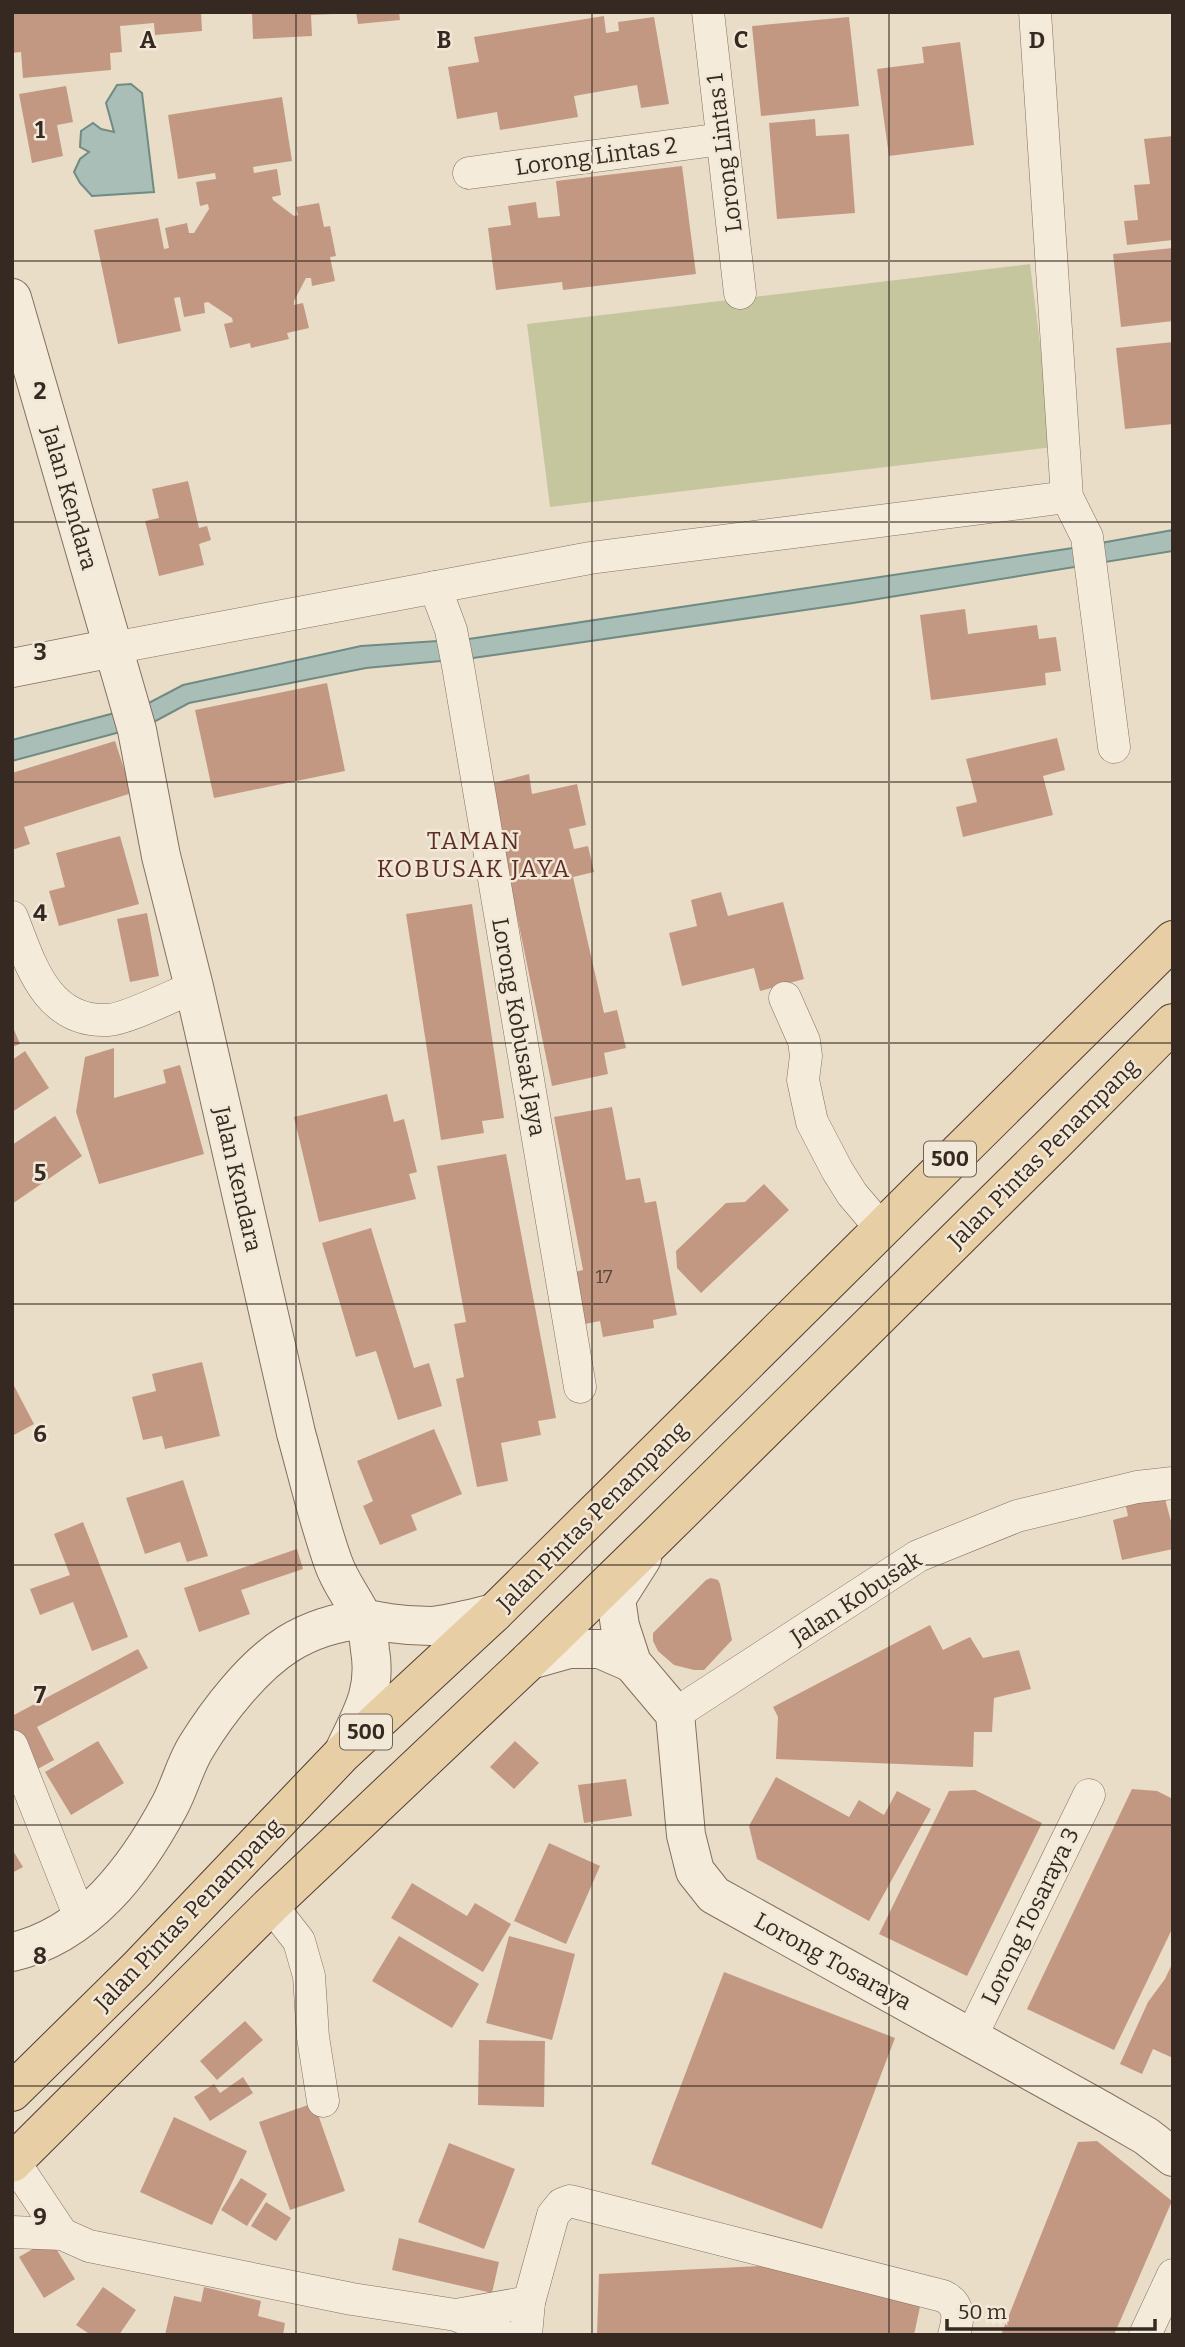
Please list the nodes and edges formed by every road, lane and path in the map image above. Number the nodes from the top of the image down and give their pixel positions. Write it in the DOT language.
graph roads {
  1 [pos="708,12"];
  2 [pos="1035,12"];
  3 [pos="722,139"];
  4 [pos="469,173"];
  5 [pos="740,293"];
  6 [pos="12,298"];
  7 [pos="1067,497"];
  8 [pos="435,587"];
  9 [pos="113,648"];
  10 [pos="12,668"];
  11 [pos="1114,747"];
  12 [pos="12,917"];
  13 [pos="1173,940"];
  14 [pos="194,987"];
  15 [pos="785,998"];
  16 [pos="1173,1023"];
  17 [pos="880,1227"];
  18 [pos="580,1387"];
  19 [pos="1173,1483"];
  20 [pos="654,1538"];
  21 [pos="494,1613"];
  22 [pos="364,1619"];
  23 [pos="530,1660"];
  24 [pos="632,1663"];
  25 [pos="676,1714"];
  26 [pos="12,1746"];
  27 [pos="343,1753"];
  28 [pos="1089,1795"];
  29 [pos="271,1905"];
  30 [pos="80,1920"];
  31 [pos="12,1952"];
  32 [pos="971,2037"];
  33 [pos="12,2092"];
  34 [pos="323,2101"];
  35 [pos="1173,2157"];
  36 [pos="13,2162"];
  37 [pos="12,2232"];
  38 [pos="62,2234"];
  39 [pos="1173,2275"];
  40 [pos="530,2302"];
  41 [pos="456,2315"];
  42 [pos="501,2335"];
  43 [pos="526,2335"];
  44 [pos="954,2335"];
  45 [pos="1145,2335"];
  1 -- 3 [label="street, Lorong Lintas 1"];
  2 -- 7 [label="street"];
  3 -- 4 [label="street, Lorong Lintas 2"];
  3 -- 5 [label="street, Lorong Lintas 1"];
  6 -- 9 [label="street, Jalan Kendara"];
  7 -- 8 [label="street"];
  7 -- 11 [label="street"];
  8 -- 9 [label="street"];
  8 -- 18 [label="street, Lorong Kobusak Jaya"];
  9 -- 10 [label="street"];
  9 -- 14 [label="street, Jalan Kendara"];
  12 -- 14 [label="street"];
  13 -- 17 [label="main road, Jalan Pintas Penampang / 500"];
  14 -- 22 [label="street, Jalan Kendara"];
  15 -- 17 [label="street"];
  16 -- 20 [label="main road, Jalan Pintas Penampang / 500"];
  17 -- 21 [label="main road, Jalan Pintas Penampang / 500"];
  19 -- 25 [label="street, Jalan Kobusak"];
  20 -- 23 [label="main road, Jalan Pintas Penampang / 500"];
  20 -- 24 [label="street"];
  21 -- 22 [label="street"];
  21 -- 27 [label="main road, Jalan Pintas Penampang / 500"];
  22 -- 27 [label="street"];
  22 -- 30 [label="street"];
  23 -- 24 [label="street"];
  23 -- 29 [label="main road, Jalan Pintas Penampang / 500"];
  24 -- 25 [label="street"];
  25 -- 32 [label="street, Lorong Tosaraya"];
  26 -- 30 [label="street"];
  27 -- 33 [label="main road, Jalan Pintas Penampang / 500"];
  28 -- 32 [label="street, Lorong Tosaraya 3"];
  29 -- 34 [label="street"];
  29 -- 36 [label="main road, Jalan Pintas Penampang / 500"];
  30 -- 31 [label="street"];
  32 -- 35 [label="street, Lorong Tosaraya"];
  36 -- 38 [label="street"];
  37 -- 38 [label="street"];
  38 -- 41 [label="street"];
  39 -- 45 [label="street"];
  40 -- 41 [label="street"];
  40 -- 43 [label="street"];
  40 -- 44 [label="street"];
  41 -- 42 [label="street"];
}
